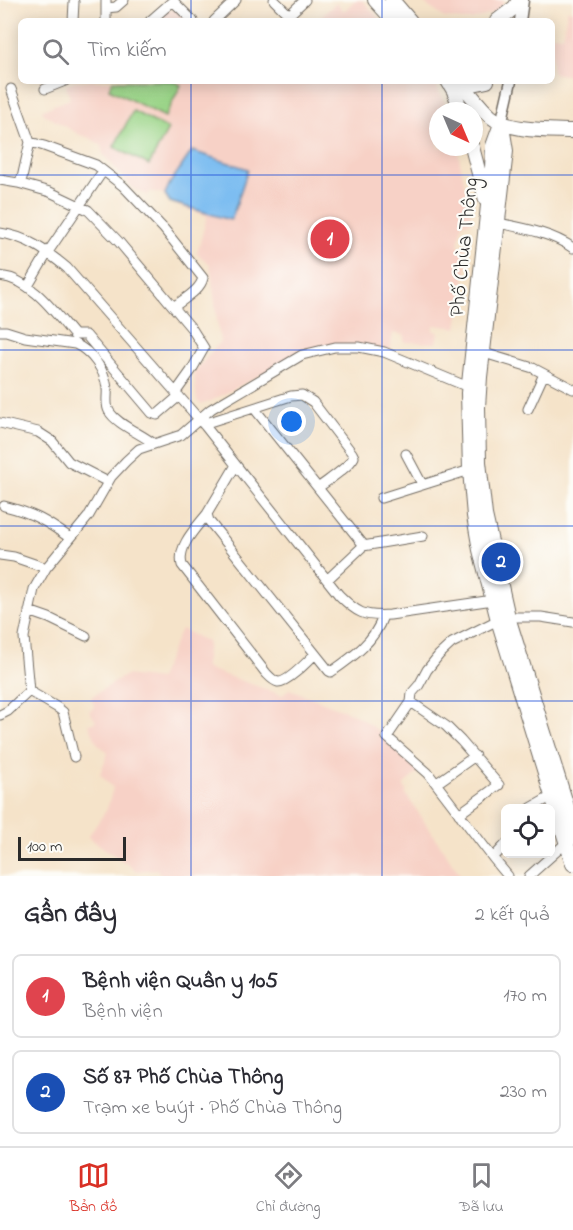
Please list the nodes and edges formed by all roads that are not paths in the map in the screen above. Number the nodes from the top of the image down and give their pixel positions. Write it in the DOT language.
graph roads {
  1 [pos="124,0"];
  2 [pos="173,0"];
  3 [pos="236,0"];
  4 [pos="274,0"];
  5 [pos="305,0"];
  6 [pos="375,0"];
  7 [pos="392,0"];
  8 [pos="521,0"];
  9 [pos="74,2"];
  10 [pos="106,4"];
  11 [pos="73,18"];
  12 [pos="153,18"];
  13 [pos="190,18"];
  14 [pos="217,18"];
  15 [pos="391,18"];
  16 [pos="407,18"];
  17 [pos="501,18"];
  18 [pos="520,18"];
  19 [pos="58,84"];
  20 [pos="450,84"];
  21 [pos="461,84"];
  22 [pos="510,84"];
  23 [pos="11,89"];
  24 [pos="45,89"];
  25 [pos="458,102"];
  26 [pos="501,124"];
  27 [pos="573,131"];
  28 [pos="30,142"];
  29 [pos="474,156"];
  30 [pos="103,171"];
  31 [pos="0,180"];
  32 [pos="18,183"];
  33 [pos="79,206"];
  34 [pos="488,211"];
  35 [pos="493,229"];
  36 [pos="0,233"];
  37 [pos="572,247"];
  38 [pos="48,252"];
  39 [pos="0,276"];
  40 [pos="28,286"];
  41 [pos="174,307"];
  42 [pos="0,331"];
  43 [pos="484,353"];
  44 [pos="544,374"];
  45 [pos="474,389"];
  46 [pos="573,389"];
  47 [pos="177,394"];
  48 [pos="254,408"];
  49 [pos="528,409"];
  50 [pos="201,422"];
  51 [pos="0,423"];
  52 [pos="154,444"];
  53 [pos="406,454"];
  54 [pos="236,465"];
  55 [pos="470,470"];
  56 [pos="108,482"];
  57 [pos="422,484"];
  58 [pos="318,488"];
  59 [pos="381,498"];
  60 [pos="4,506"];
  61 [pos="207,514"];
  62 [pos="480,516"];
  63 [pos="423,536"];
  64 [pos="70,538"];
  65 [pos="363,546"];
  66 [pos="0,555"];
  67 [pos="46,568"];
  68 [pos="327,580"];
  69 [pos="493,600"];
  70 [pos="29,611"];
  71 [pos="383,616"];
  72 [pos="503,619"];
  73 [pos="573,622"];
  74 [pos="86,636"];
  75 [pos="315,654"];
  76 [pos="29,691"];
  77 [pos="411,702"];
  78 [pos="0,715"];
  79 [pos="475,756"];
  80 [pos="74,757"];
  81 [pos="437,783"];
  82 [pos="552,796"];
  83 [pos="538,804"];
  84 [pos="571,813"];
  85 [pos="459,814"];
  86 [pos="571,837"];
  87 [pos="501,849"];
  88 [pos="493,858"];
  89 [pos="573,864"];
  90 [pos="508,876"];
  91 [pos="529,876"];
  1 -- 10 [label="street"];
  2 -- 12 [label="street"];
  2 -- 13 [label="street"];
  3 -- 14 [label="street"];
  4 -- 5 [label="street"];
  6 -- 15 [label="highway"];
  7 -- 16 [label="highway"];
  8 -- 17 [label="highway"];
  8 -- 18 [label="main road"];
  9 -- 11 [label="street"];
  19 -- 24 [label="street"];
  20 -- 25 [label="highway"];
  21 -- 26 [label="highway"];
  22 -- 26 [label="main road"];
  23 -- 28 [label="street"];
  26 -- 27 [label="highway"];
  26 -- 34 [label="highway, Phố Chùa Thông"];
  26 -- 35 [label="highway, Phố Chùa Thông"];
  28 -- 30 [label="street"];
  28 -- 32 [label="street"];
  29 -- 34 [label="highway"];
  30 -- 33 [label="street"];
  30 -- 41 [label="street"];
  31 -- 32 [label="street"];
  32 -- 33 [label="street"];
  33 -- 38 [label="street"];
  33 -- 41 [label="street"];
  34 -- 35 [label="highway, Phố Chùa Thông"];
  35 -- 37 [label="street"];
  35 -- 43 [label="highway, Phố Chùa Thông"];
  35 -- 45 [label="highway, Phố Chùa Thông"];
  36 -- 38 [label="street"];
  38 -- 40 [label="street"];
  38 -- 47 [label="street"];
  39 -- 40 [label="street"];
  40 -- 47 [label="street"];
  41 -- 47 [label="street"];
  42 -- 52 [label="street"];
  43 -- 44 [label="street"];
  43 -- 45 [label="highway, Phố Chùa Thông"];
  44 -- 46 [label="street"];
  44 -- 49 [label="street"];
  45 -- 50 [label="street"];
  45 -- 55 [label="highway, Phố Chùa Thông"];
  45 -- 62 [label="highway, Phố Chùa Thông"];
  47 -- 50 [label="street"];
  48 -- 50 [label="street"];
  48 -- 58 [label="street"];
  48 -- 58 [label="street"];
  50 -- 52 [label="street"];
  50 -- 54 [label="street"];
  51 -- 56 [label="street"];
  52 -- 56 [label="street"];
  53 -- 57 [label="street"];
  54 -- 61 [label="street"];
  54 -- 68 [label="street"];
  55 -- 57 [label="street"];
  55 -- 62 [label="highway, Phố Chùa Thông"];
  56 -- 64 [label="street"];
  57 -- 59 [label="street"];
  58 -- 65 [label="street"];
  60 -- 64 [label="street"];
  61 -- 75 [label="street"];
  61 -- 75 [label="street"];
  62 -- 69 [label="highway, Phố Chùa Thông"];
  62 -- 72 [label="highway, Phố Chùa Thông"];
  63 -- 65 [label="street"];
  64 -- 67 [label="street"];
  65 -- 68 [label="street"];
  66 -- 67 [label="street"];
  67 -- 70 [label="street"];
  68 -- 71 [label="street"];
  69 -- 71 [label="street"];
  69 -- 72 [label="highway, Phố Chùa Thông"];
  70 -- 74 [label="street"];
  70 -- 76 [label="street"];
  71 -- 75 [label="street"];
  72 -- 73 [label="street"];
  72 -- 77 [label="street"];
  72 -- 82 [label="highway, Phố Chùa Thông"];
  72 -- 84 [label="highway, Phố Chùa Thông"];
  76 -- 78 [label="street"];
  76 -- 80 [label="street"];
  77 -- 79 [label="street"];
  77 -- 81 [label="street"];
  79 -- 81 [label="street"];
  79 -- 85 [label="street"];
  81 -- 85 [label="street"];
  82 -- 83 [label="street"];
  82 -- 86 [label="highway, Phố Chùa Thông"];
  84 -- 86 [label="highway, Phố Chùa Thông"];
  85 -- 88 [label="street"];
  86 -- 89 [label="highway, Phố Chùa Thông"];
  86 -- 91 [label="street"];
  87 -- 88 [label="street"];
  88 -- 90 [label="street"];
}
